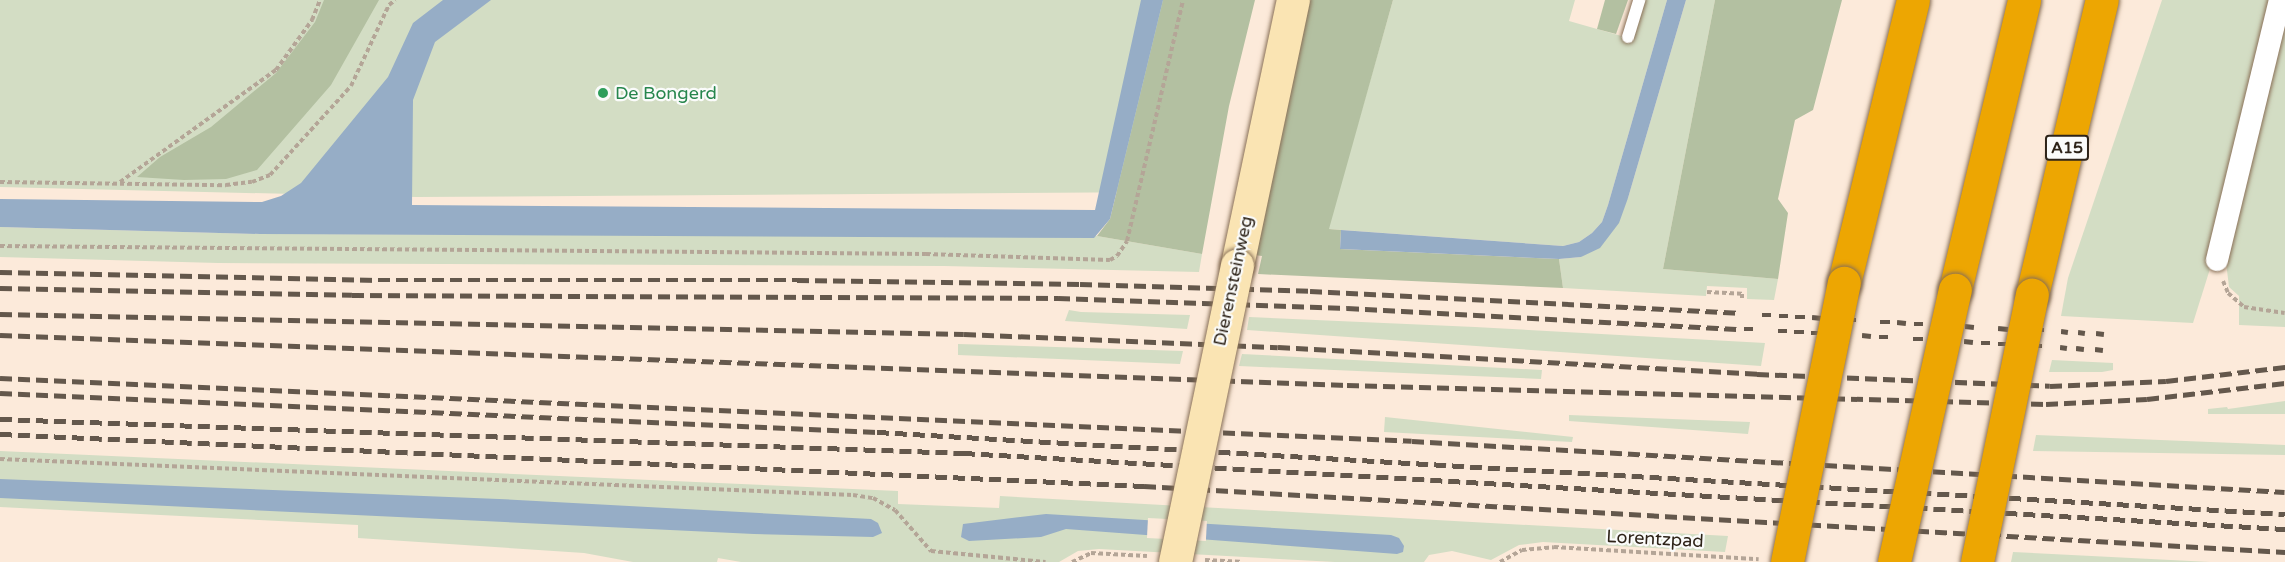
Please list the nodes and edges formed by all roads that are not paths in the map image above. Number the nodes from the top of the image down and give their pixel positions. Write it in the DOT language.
graph roads {
  1 [pos="1293,0"];
  2 [pos="1639,0"];
  3 [pos="1913,0"];
  4 [pos="2024,0"];
  5 [pos="2102,0"];
  6 [pos="2280,0"];
  7 [pos="1628,37"];
  8 [pos="2217,260"];
  9 [pos="1777,561"];
  10 [pos="1174,562"];
  11 [pos="1894,562"];
  12 [pos="1977,562"];
  1 -- 10 [label="main road, Dierensteinweg, bridge"];
  2 -- 7 [label="lane"];
  3 -- 9 [label="highway, bridge"];
  4 -- 11 [label="highway, bridge"];
  5 -- 12 [label="highway, A15, bridge"];
  6 -- 8 [label="street"];
}
